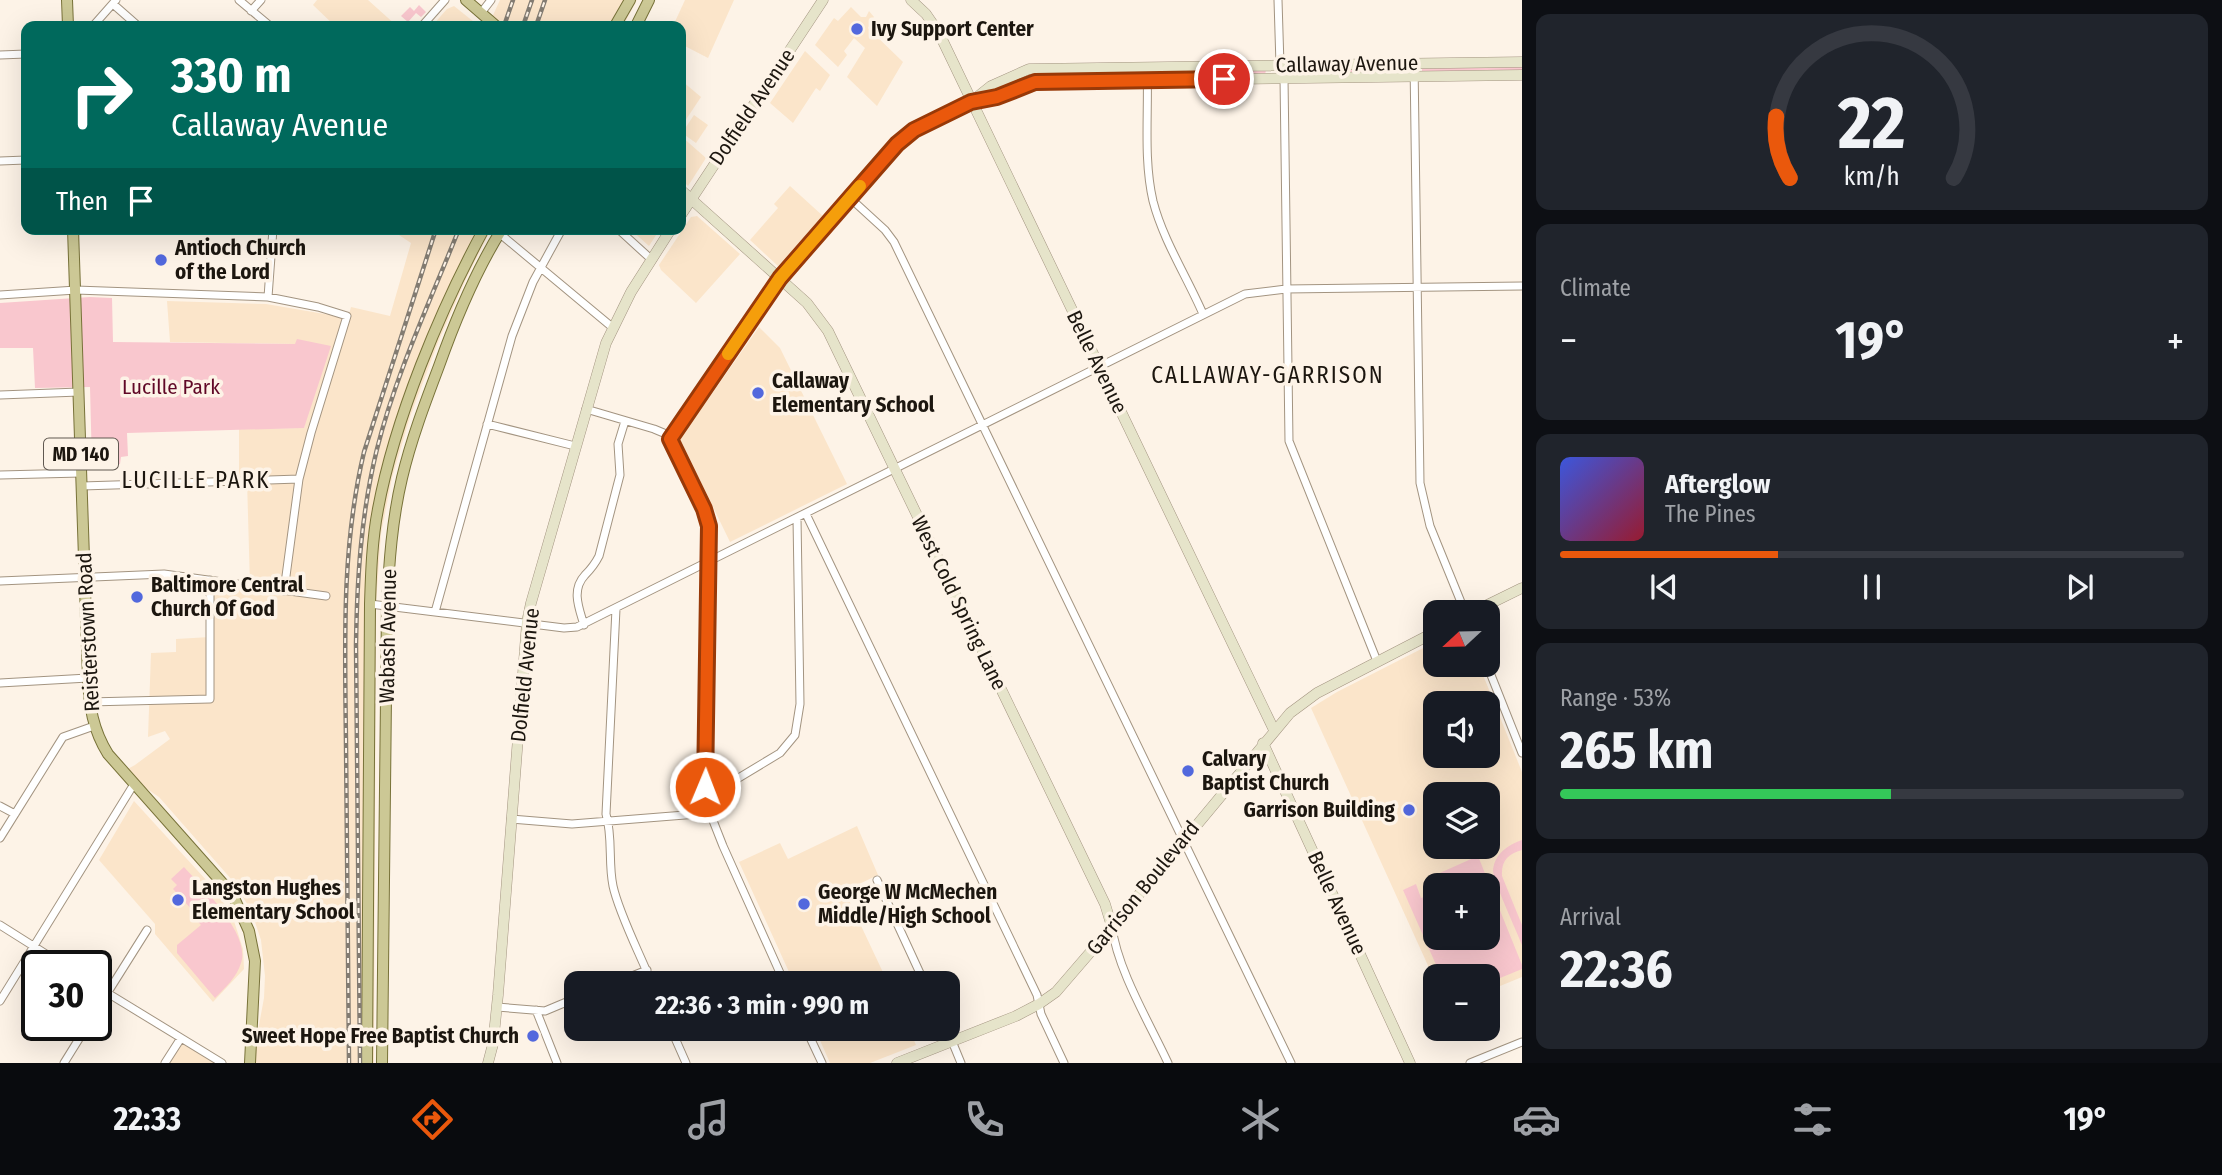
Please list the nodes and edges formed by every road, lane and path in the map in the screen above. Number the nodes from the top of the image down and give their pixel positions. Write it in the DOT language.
graph roads {
  1 [pos="67,0"];
  2 [pos="239,0"];
  3 [pos="261,0"];
  4 [pos="445,0"];
  5 [pos="466,0"];
  6 [pos="491,0"];
  7 [pos="630,0"];
  8 [pos="649,0"];
  9 [pos="823,0"];
  10 [pos="911,0"];
  11 [pos="1278,0"];
  12 [pos="114,2"];
  13 [pos="251,11"];
  14 [pos="481,13"];
  15 [pos="68,21"];
  16 [pos="97,21"];
  17 [pos="133,21"];
  18 [pos="264,21"];
  19 [pos="426,21"];
  20 [pos="490,21"];
  21 [pos="618,21"];
  22 [pos="638,21"];
  23 [pos="21,54"];
  24 [pos="0,55"];
  25 [pos="1522,62"];
  26 [pos="1414,63"];
  27 [pos="1280,65"];
  28 [pos="1147,67"];
  29 [pos="1029,69"];
  30 [pos="1522,75"];
  31 [pos="1414,76"];
  32 [pos="1284,78"];
  33 [pos="1148,80"];
  34 [pos="1035,82"];
  35 [pos="971,102"];
  36 [pos="21,160"];
  37 [pos="0,161"];
  38 [pos="686,194"];
  39 [pos="850,198"];
  40 [pos="691,199"];
  41 [pos="686,207"];
  42 [pos="73,235"];
  43 [pos="273,235"];
  44 [pos="481,235"];
  45 [pos="499,235"];
  46 [pos="506,235"];
  47 [pos="559,235"];
  48 [pos="625,235"];
  49 [pos="667,235"];
  50 [pos="652,260"];
  51 [pos="541,266"];
  52 [pos="780,278"];
  53 [pos="1522,286"];
  54 [pos="1416,288"];
  55 [pos="1286,289"];
  56 [pos="76,290"];
  57 [pos="0,295"];
  58 [pos="268,297"];
  59 [pos="1203,314"];
  60 [pos="612,327"];
  61 [pos="1099,366"];
  62 [pos="79,392"];
  63 [pos="0,395"];
  64 [pos="586,410"];
  65 [pos="625,421"];
  66 [pos="487,424"];
  67 [pos="983,425"];
  68 [pos="670,439"];
  69 [pos="575,446"];
  70 [pos="895,469"];
  71 [pos="81,473"];
  72 [pos="0,475"];
  73 [pos="299,479"];
  74 [pos="82,486"];
  75 [pos="806,514"];
  76 [pos="797,518"];
  77 [pos="710,562"];
  78 [pos="84,577"];
  79 [pos="210,580"];
  80 [pos="0,581"];
  81 [pos="1522,588"];
  82 [pos="284,591"];
  83 [pos="326,596"];
  84 [pos="1460,600"];
  85 [pos="1498,600"];
  86 [pos="370,604"];
  87 [pos="387,606"];
  88 [pos="616,609"];
  89 [pos="435,612"];
  90 [pos="527,622"];
  91 [pos="584,625"];
  92 [pos="1423,638"];
  93 [pos="1377,661"];
  94 [pos="1492,677"];
  95 [pos="88,678"];
  96 [pos="0,683"];
  97 [pos="89,702"];
  98 [pos="94,726"];
  99 [pos="1274,730"];
  100 [pos="1263,743"];
  101 [pos="1522,753"];
  102 [pos="134,784"];
  103 [pos="707,797"];
  104 [pos="0,806"];
  105 [pos="710,813"];
  106 [pos="15,814"];
  107 [pos="512,819"];
  108 [pos="608,821"];
  109 [pos="367,834"];
  110 [pos="384,835"];
  111 [pos="0,838"];
  112 [pos="1183,839"];
  113 [pos="877,880"];
  114 [pos="0,925"];
  115 [pos="1112,927"];
  116 [pos="147,930"];
  117 [pos="34,947"];
  118 [pos="39,950"];
  119 [pos="647,970"];
  120 [pos="779,971"];
  121 [pos="919,971"];
  122 [pos="112,987"];
  123 [pos="112,995"];
  124 [pos="0,1000"];
  125 [pos="564,1003"];
  126 [pos="1039,1004"];
  127 [pos="497,1007"];
  128 [pos="536,1010"];
  129 [pos="181,1038"];
  130 [pos="960,1038"];
  131 [pos="78,1041"];
  132 [pos="676,1041"];
  133 [pos="812,1041"];
  134 [pos="953,1041"];
  135 [pos="1522,1042"];
  136 [pos="64,1063"];
  137 [pos="165,1063"];
  138 [pos="222,1063"];
  139 [pos="250,1063"];
  140 [pos="367,1063"];
  141 [pos="382,1063"];
  142 [pos="488,1063"];
  143 [pos="557,1063"];
  144 [pos="686,1063"];
  145 [pos="822,1063"];
  146 [pos="897,1063"];
  147 [pos="961,1063"];
  148 [pos="1064,1063"];
  149 [pos="1168,1063"];
  150 [pos="1291,1063"];
  151 [pos="1410,1063"];
  152 [pos="1471,1063"];
  1 -- 15 [label="main road"];
  2 -- 13 [label="street"];
  3 -- 13 [label="street"];
  4 -- 19 [label="street"];
  5 -- 14 [label="main road"];
  6 -- 14 [label="street"];
  7 -- 21 [label="main road"];
  8 -- 22 [label="main road"];
  9 -- 40 [label="street, Dolfield Avenue"];
  10 -- 35 [label="street, Belle Avenue"];
  11 -- 27 [label="street"];
  12 -- 16 [label="street"];
  12 -- 17 [label="street"];
  13 -- 18 [label="street"];
  14 -- 20 [label="main road"];
  23 -- 24 [label="street"];
  25 -- 26 [label="street, Callaway Avenue"];
  26 -- 27 [label="street, Callaway Avenue"];
  26 -- 31 [label="street"];
  27 -- 28 [label="street, Callaway Avenue"];
  27 -- 32 [label="street"];
  28 -- 29 [label="street, Callaway Avenue"];
  28 -- 33 [label="street"];
  29 -- 34 [label="street"];
  29 -- 35 [label="street, Callaway Avenue"];
  30 -- 31 [label="street, Callaway Avenue"];
  31 -- 32 [label="street, Callaway Avenue"];
  31 -- 54 [label="street"];
  32 -- 33 [label="street, Callaway Avenue"];
  32 -- 55 [label="street"];
  33 -- 34 [label="street, Callaway Avenue"];
  33 -- 59 [label="street"];
  34 -- 35 [label="street, Callaway Avenue"];
  35 -- 39 [label="street, Callaway Avenue"];
  35 -- 61 [label="street, Belle Avenue"];
  36 -- 37 [label="street"];
  38 -- 40 [label="street, West Cold Spring Lane"];
  39 -- 52 [label="street, Callaway Avenue"];
  39 -- 67 [label="street"];
  40 -- 41 [label="street, Dolfield Avenue"];
  40 -- 52 [label="street, West Cold Spring Lane"];
  42 -- 56 [label="main road, Reisterstown Road / MD 140"];
  43 -- 58 [label="street"];
  44 -- 86 [label="main road, Wabash Avenue"];
  45 -- 87 [label="main road, Wabash Avenue"];
  46 -- 51 [label="street"];
  47 -- 51 [label="street"];
  48 -- 50 [label="street"];
  49 -- 50 [label="street, Dolfield Avenue"];
  50 -- 60 [label="street, Dolfield Avenue"];
  51 -- 60 [label="street"];
  51 -- 66 [label="street"];
  52 -- 68 [label="street, Callaway Avenue"];
  52 -- 70 [label="street, West Cold Spring Lane"];
  53 -- 54 [label="street"];
  54 -- 55 [label="street"];
  54 -- 84 [label="street"];
  55 -- 59 [label="street"];
  55 -- 93 [label="street"];
  56 -- 57 [label="street"];
  56 -- 58 [label="street"];
  56 -- 62 [label="main road, Reisterstown Road / MD 140"];
  58 -- 73 [label="street"];
  59 -- 61 [label="street"];
  60 -- 64 [label="street, Dolfield Avenue"];
  61 -- 67 [label="street"];
  61 -- 99 [label="street, Belle Avenue"];
  62 -- 63 [label="street"];
  62 -- 71 [label="main road, Reisterstown Road / MD 140"];
  64 -- 65 [label="street"];
  64 -- 69 [label="street, Dolfield Avenue"];
  65 -- 68 [label="street"];
  65 -- 91 [label="street"];
  66 -- 69 [label="street"];
  66 -- 89 [label="street"];
  67 -- 70 [label="street"];
  67 -- 112 [label="street"];
  68 -- 77 [label="street"];
  69 -- 90 [label="street, Dolfield Avenue"];
  70 -- 75 [label="street"];
  70 -- 115 [label="street, West Cold Spring Lane"];
  71 -- 72 [label="street"];
  71 -- 74 [label="main road, Reisterstown Road / MD 140"];
  73 -- 74 [label="street"];
  73 -- 82 [label="street"];
  74 -- 78 [label="main road, Reisterstown Road / MD 140"];
  75 -- 76 [label="street"];
  75 -- 126 [label="street"];
  76 -- 77 [label="street"];
  76 -- 103 [label="street"];
  77 -- 88 [label="street"];
  77 -- 103 [label="street"];
  78 -- 79 [label="street"];
  78 -- 80 [label="street"];
  78 -- 95 [label="main road, Reisterstown Road / MD 140"];
  79 -- 82 [label="street"];
  79 -- 97 [label="street"];
  81 -- 85 [label="street"];
  82 -- 83 [label="street"];
  86 -- 87 [label="street"];
  86 -- 109 [label="main road, Wabash Avenue"];
  87 -- 89 [label="street"];
  87 -- 110 [label="main road, Wabash Avenue"];
  88 -- 91 [label="street"];
  88 -- 108 [label="street"];
  89 -- 90 [label="street"];
  90 -- 91 [label="street"];
  90 -- 107 [label="street, Dolfield Avenue"];
  92 -- 93 [label="street, Garrison Boulevard"];
  93 -- 99 [label="street, Garrison Boulevard"];
  94 -- 101 [label="street"];
  95 -- 96 [label="street"];
  95 -- 97 [label="main road, Reisterstown Road / MD 140"];
  97 -- 98 [label="main road, Reisterstown Road / MD 140"];
  98 -- 102 [label="main road, Reisterstown Road / MD 140"];
  98 -- 106 [label="street"];
  99 -- 100 [label="street, Garrison Boulevard"];
  100 -- 112 [label="street, Garrison Boulevard"];
  100 -- 151 [label="street, Belle Avenue"];
  102 -- 117 [label="street"];
  102 -- 139 [label="main road, Reisterstown Road / MD 140"];
  103 -- 105 [label="street"];
  104 -- 106 [label="street"];
  105 -- 108 [label="street"];
  105 -- 120 [label="street"];
  106 -- 111 [label="street"];
  107 -- 108 [label="street"];
  107 -- 127 [label="street, Dolfield Avenue"];
  108 -- 119 [label="street"];
  109 -- 110 [label="main road"];
  109 -- 140 [label="main road, Wabash Avenue"];
  110 -- 141 [label="main road, Wabash Avenue"];
  112 -- 115 [label="street, Garrison Boulevard"];
  112 -- 150 [label="street"];
  113 -- 121 [label="street"];
  114 -- 117 [label="street"];
  115 -- 126 [label="street, Garrison Boulevard"];
  115 -- 149 [label="street, West Cold Spring Lane"];
  116 -- 122 [label="street"];
  117 -- 118 [label="street"];
  117 -- 124 [label="street"];
  123 -- 129 [label="street"];
  125 -- 128 [label="street"];
  126 -- 130 [label="street, Garrison Boulevard"];
  126 -- 148 [label="street"];
  127 -- 128 [label="street"];
  127 -- 142 [label="street, Dolfield Avenue"];
  128 -- 143 [label="street"];
  129 -- 137 [label="street"];
  129 -- 138 [label="street"];
  131 -- 136 [label="street"];
  132 -- 144 [label="street"];
  133 -- 145 [label="street"];
  134 -- 146 [label="street, Garrison Boulevard"];
  134 -- 147 [label="street"];
  135 -- 152 [label="street"];
}
